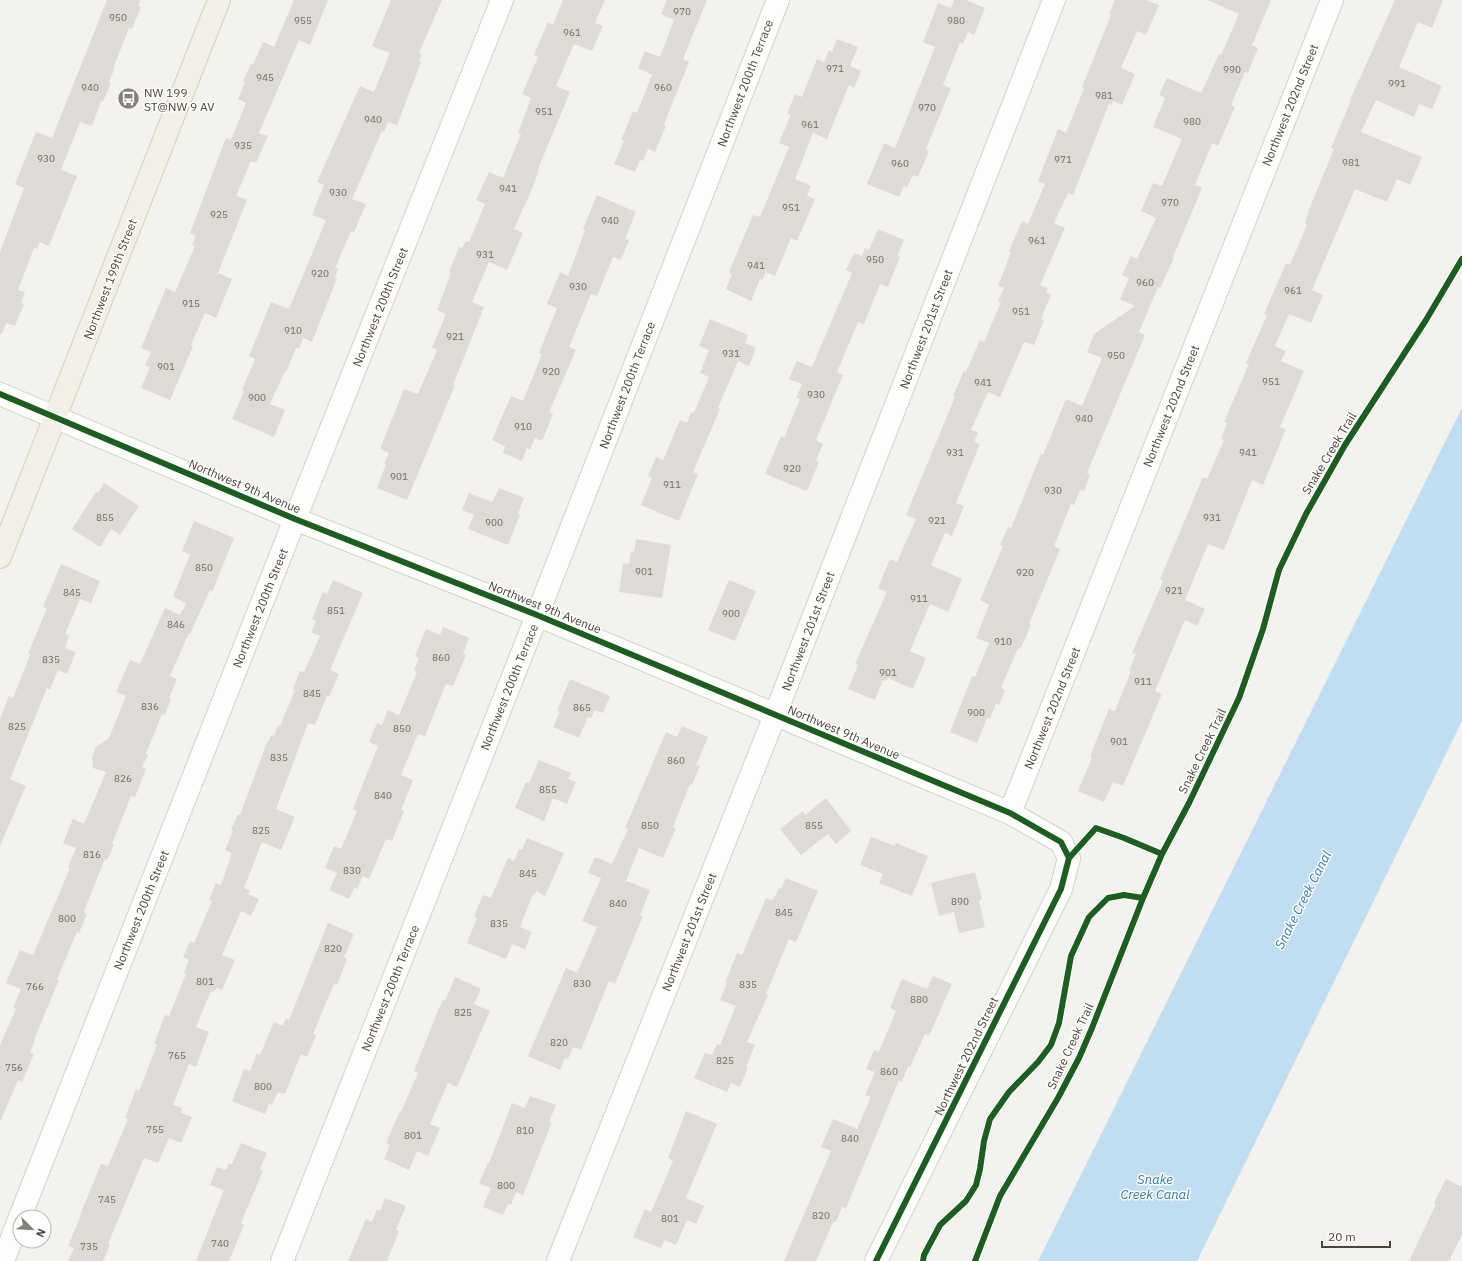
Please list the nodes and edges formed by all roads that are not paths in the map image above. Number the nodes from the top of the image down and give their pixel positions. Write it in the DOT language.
graph roads {
  1 [pos="219,0"];
  2 [pos="502,0"];
  3 [pos="778,0"];
  4 [pos="1054,0"];
  5 [pos="1332,0"];
  6 [pos="0,394"];
  7 [pos="56,417"];
  8 [pos="295,519"];
  9 [pos="0,557"];
  10 [pos="537,615"];
  11 [pos="775,715"];
  12 [pos="1010,813"];
  13 [pos="1069,858"];
  14 [pos="23,1209"];
  15 [pos="12,1238"];
  16 [pos="3,1261"];
  17 [pos="282,1261"];
  18 [pos="558,1261"];
  19 [pos="876,1261"];
  1 -- 7 [label="main road, Northwest 199th Street"];
  2 -- 8 [label="street, Northwest 200th Street"];
  3 -- 10 [label="street, Northwest 200th Terrace"];
  4 -- 11 [label="street, Northwest 201st Street"];
  5 -- 12 [label="street, Northwest 202nd Street"];
  6 -- 7 [label="street, Northwest 9th Avenue"];
  7 -- 8 [label="street, Northwest 9th Avenue"];
  7 -- 9 [label="main road, Northwest 199th Street"];
  8 -- 10 [label="street, Northwest 9th Avenue"];
  8 -- 14 [label="street, Northwest 200th Street"];
  10 -- 11 [label="street, Northwest 9th Avenue"];
  10 -- 17 [label="street, Northwest 200th Terrace"];
  11 -- 12 [label="street, Northwest 9th Avenue"];
  11 -- 18 [label="street, Northwest 201st Street"];
  12 -- 13 [label="street, Northwest 9th Avenue"];
  13 -- 19 [label="street, Northwest 202nd Street"];
  15 -- 16 [label="street, Northwest 200th Street"];
}
